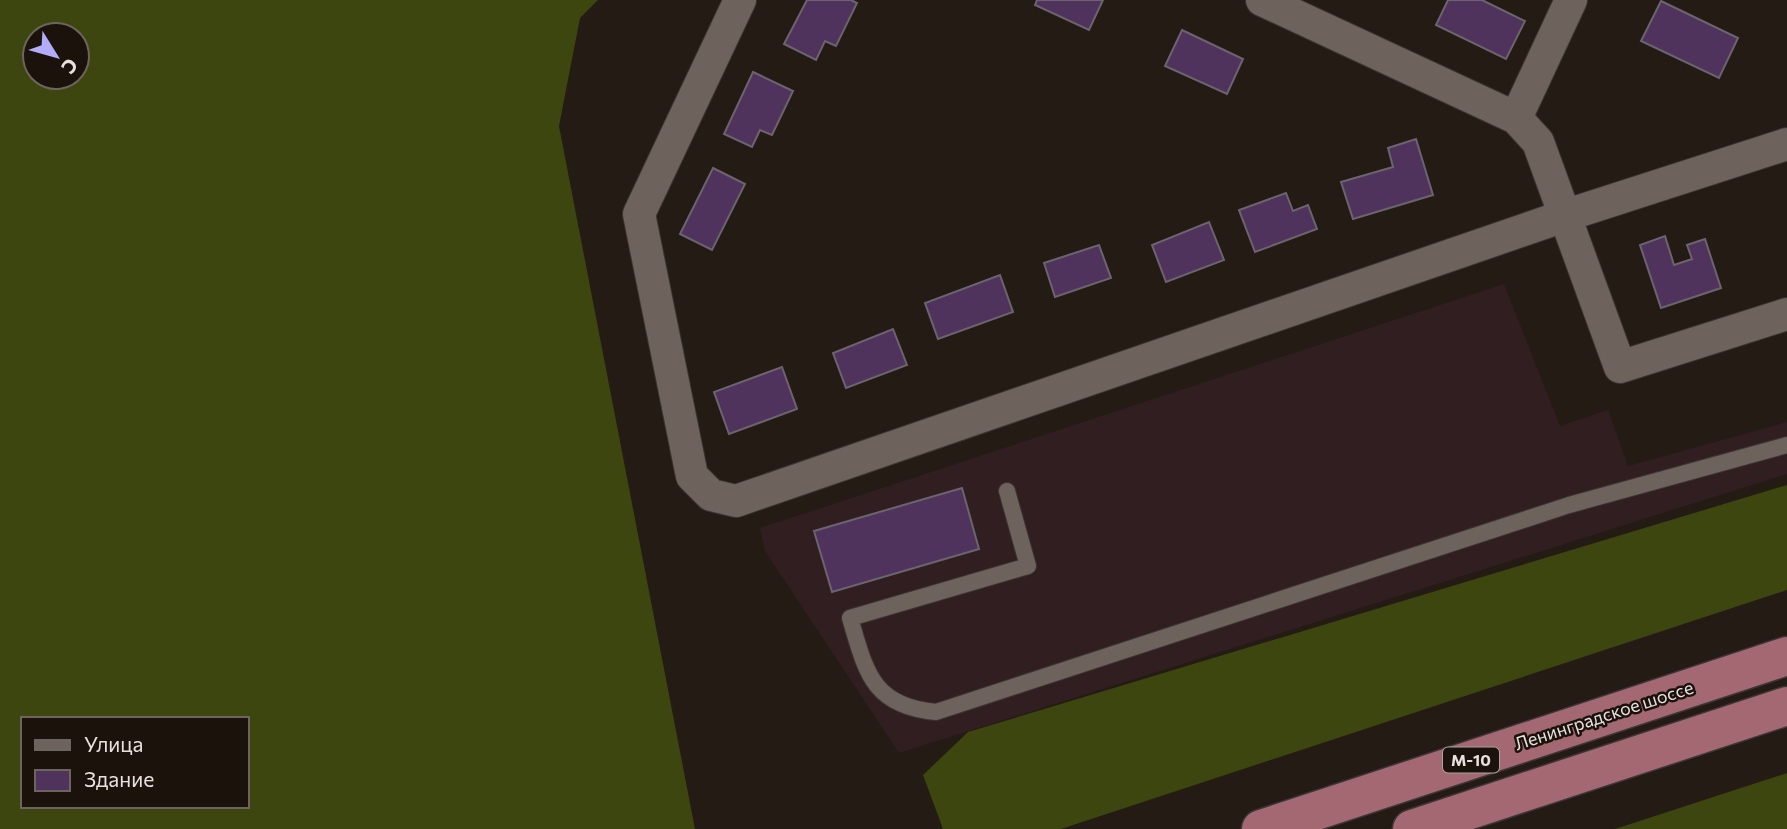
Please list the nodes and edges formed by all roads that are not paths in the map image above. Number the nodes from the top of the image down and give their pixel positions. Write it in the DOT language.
graph roads {
  1 [pos="740,0"];
  2 [pos="1262,0"];
  3 [pos="1571,0"];
  4 [pos="1517,118"];
  5 [pos="1787,144"];
  6 [pos="1567,215"];
  7 [pos="1787,314"];
  8 [pos="1787,445"];
  9 [pos="1007,491"];
  10 [pos="1787,656"];
  11 [pos="1787,706"];
  12 [pos="1261,829"];
  13 [pos="1412,829"];
  1 -- 6 [label="street"];
  2 -- 4 [label="street"];
  3 -- 4 [label="street"];
  4 -- 6 [label="street"];
  5 -- 6 [label="street"];
  6 -- 7 [label="street"];
  8 -- 9 [label="lane"];
  10 -- 12 [label="highway, Ленинградское шоссе / М-10"];
  11 -- 13 [label="highway"];
}
